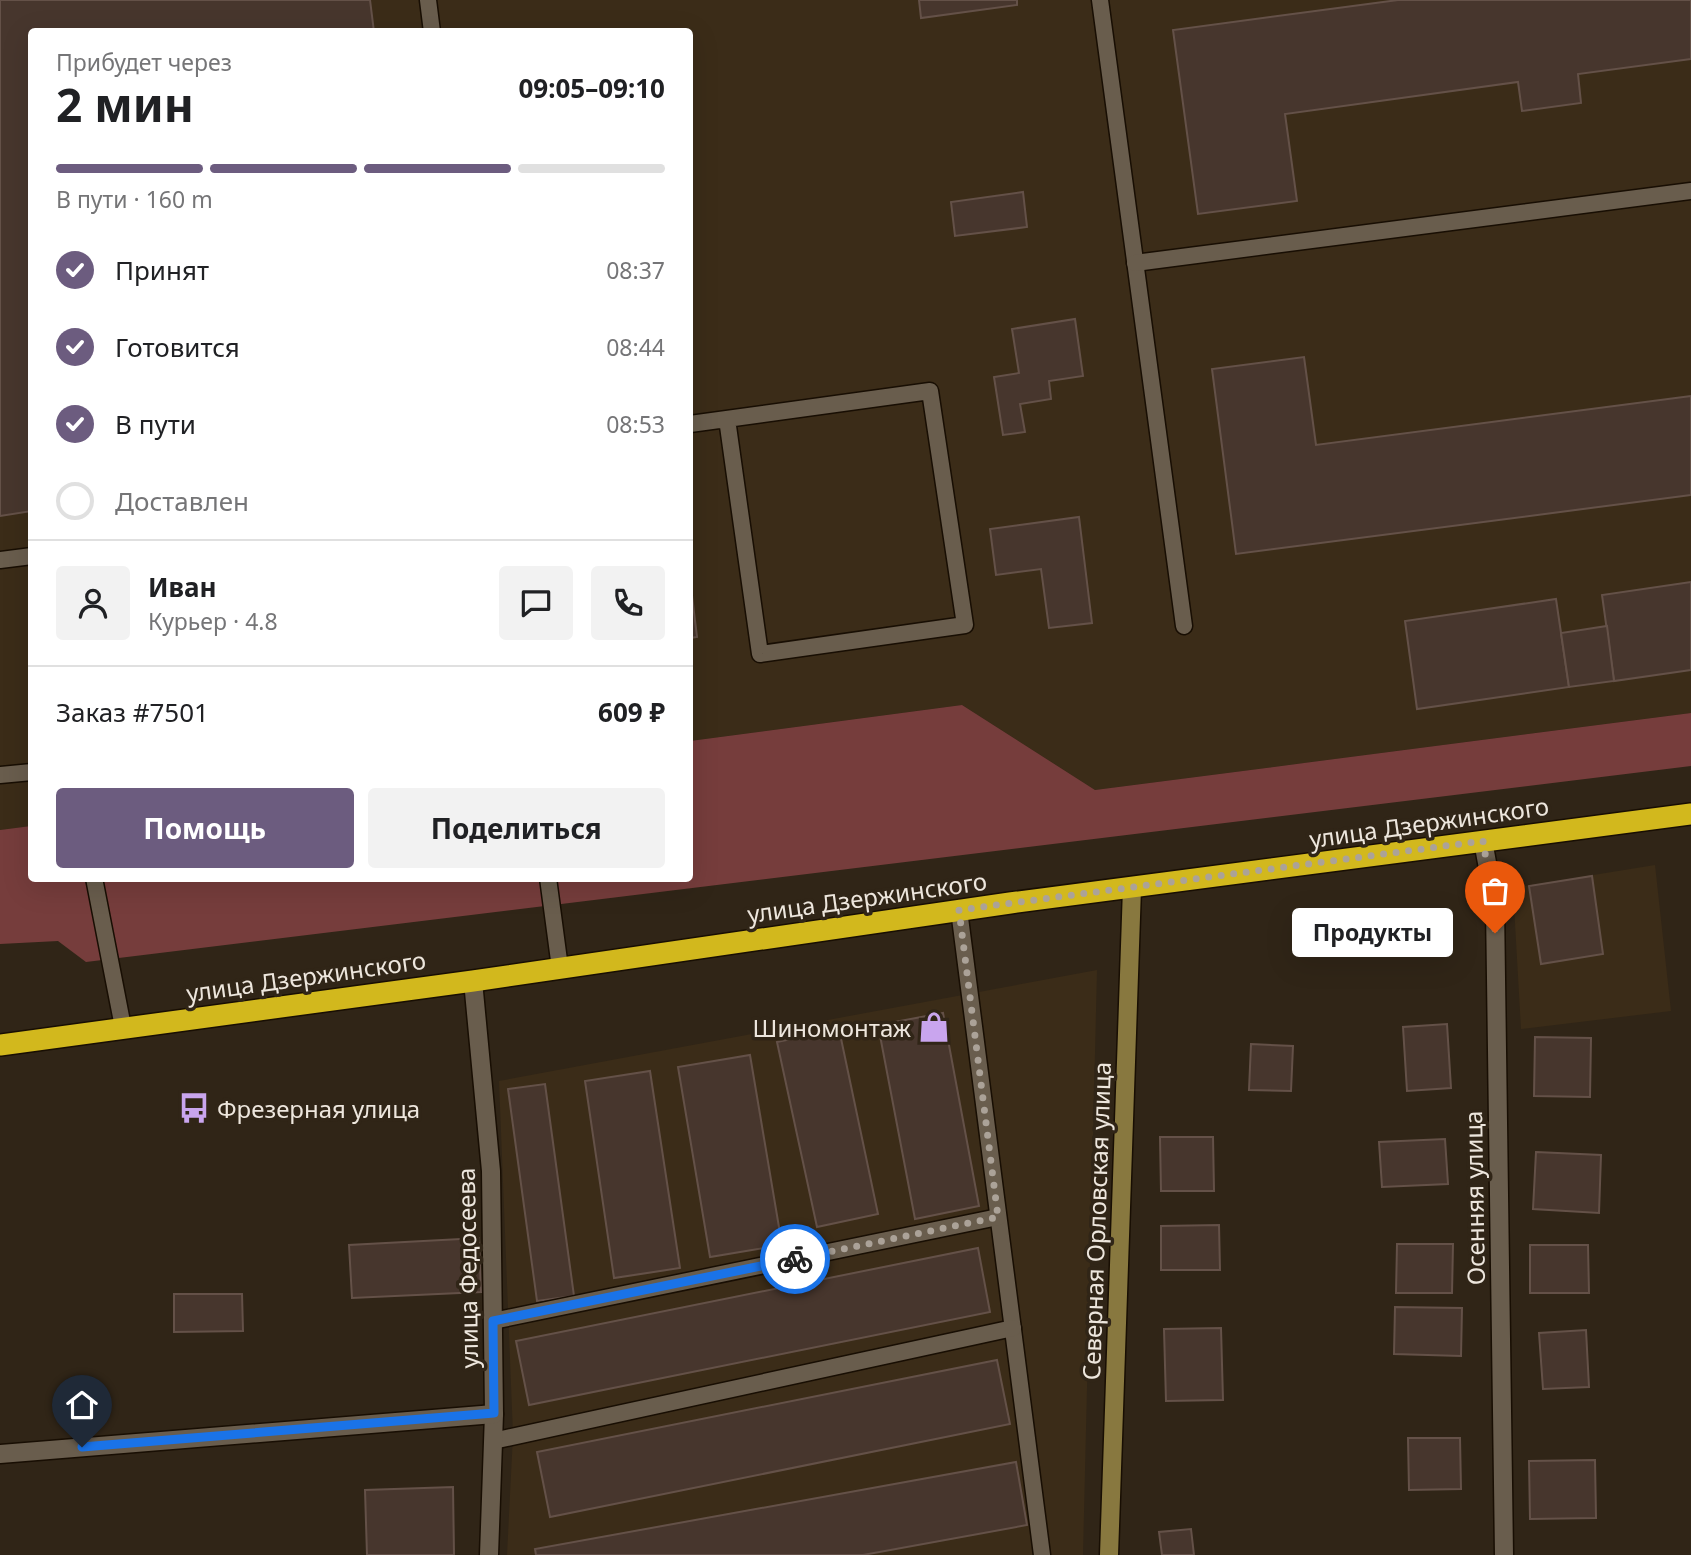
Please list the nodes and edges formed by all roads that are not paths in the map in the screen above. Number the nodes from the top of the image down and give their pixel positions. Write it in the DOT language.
graph roads {
  1 [pos="428,0"];
  2 [pos="1100,0"];
  3 [pos="432,28"];
  4 [pos="1691,191"];
  5 [pos="1135,263"];
  6 [pos="727,419"];
  7 [pos="693,424"];
  8 [pos="28,556"];
  9 [pos="0,560"];
  10 [pos="1184,626"];
  11 [pos="28,772"];
  12 [pos="0,775"];
  13 [pos="1691,814"];
  14 [pos="1483,841"];
  15 [pos="95,882"];
  16 [pos="549,882"];
  17 [pos="1132,888"];
  18 [pos="959,910"];
  19 [pos="560,968"];
  20 [pos="473,981"];
  21 [pos="123,1027"];
  22 [pos="0,1037"];
  23 [pos="51,1037"];
  24 [pos="0,1045"];
  25 [pos="998,1217"];
  26 [pos="493,1321"];
  27 [pos="1013,1328"];
  28 [pos="494,1413"];
  29 [pos="493,1441"];
  30 [pos="0,1454"];
  31 [pos="489,1555"];
  32 [pos="1042,1555"];
  33 [pos="1109,1555"];
  34 [pos="1504,1555"];
  1 -- 3 [label="lane"];
  2 -- 5 [label="lane"];
  4 -- 5 [label="lane"];
  5 -- 10 [label="lane"];
  6 -- 6 [label="lane"];
  6 -- 7 [label="lane"];
  8 -- 9 [label="lane"];
  11 -- 12 [label="lane"];
  13 -- 14 [label="highway, улица Дзержинского"];
  14 -- 17 [label="highway, улица Дзержинского"];
  14 -- 34 [label="street, Осенняя улица"];
  15 -- 21 [label="lane"];
  16 -- 19 [label="lane"];
  17 -- 18 [label="highway, улица Дзержинского"];
  17 -- 33 [label="street, Северная Орловская улица"];
  18 -- 19 [label="highway, улица Дзержинского"];
  18 -- 25 [label="lane"];
  19 -- 20 [label="highway, улица Дзержинского"];
  20 -- 21 [label="highway, улица Дзержинского"];
  20 -- 26 [label="street, улица Федосеева"];
  21 -- 23 [label="highway, улица Дзержинского"];
  22 -- 23 [label="highway, улица Дзержинского"];
  23 -- 24 [label="highway, улица Дзержинского"];
  25 -- 26 [label="lane"];
  25 -- 27 [label="lane"];
  26 -- 28 [label="street, улица Федосеева"];
  27 -- 29 [label="lane"];
  27 -- 32 [label="lane"];
  28 -- 29 [label="street, улица Федосеева"];
  28 -- 30 [label="street"];
  29 -- 31 [label="street, улица Федосеева"];
}
